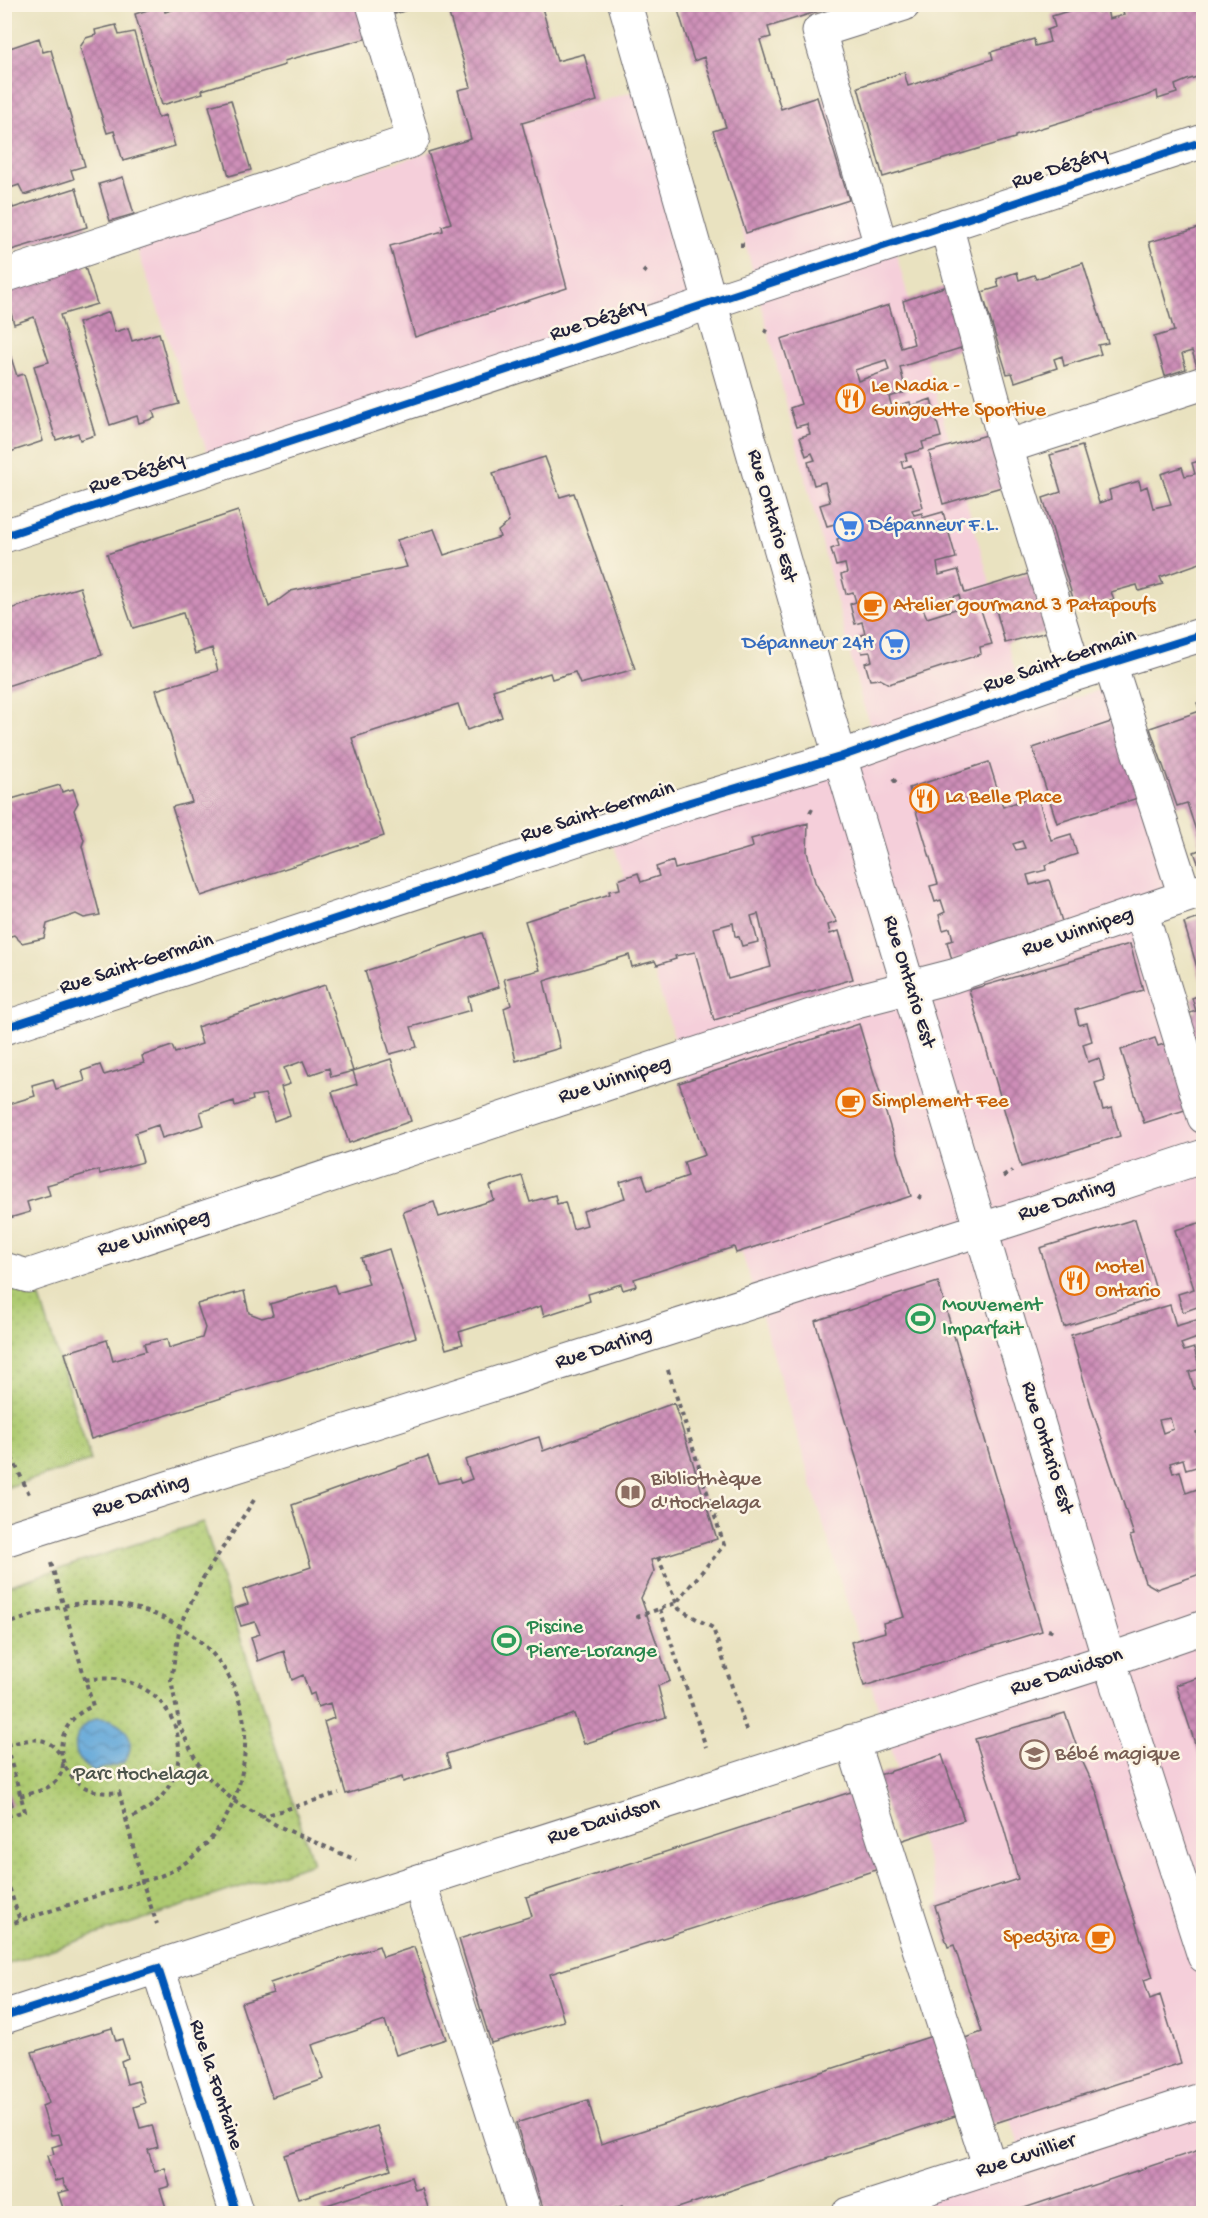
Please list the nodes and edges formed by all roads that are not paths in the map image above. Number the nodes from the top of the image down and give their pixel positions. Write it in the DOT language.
graph roads {
  1 [pos="373,4"];
  2 [pos="625,4"];
  3 [pos="904,4"];
  4 [pos="870,10"];
  5 [pos="1203,141"];
  6 [pos="946,225"];
  7 [pos="881,246"];
  8 [pos="4,276"];
  9 [pos="709,303"];
  10 [pos="1203,383"];
  11 [pos="1006,447"];
  12 [pos="4,536"];
  13 [pos="1203,634"];
  14 [pos="1110,664"];
  15 [pos="1076,674"];
  16 [pos="840,757"];
  17 [pos="1194,893"];
  18 [pos="1142,911"];
  19 [pos="910,987"];
  20 [pos="4,1028"];
  21 [pos="1203,1117"];
  22 [pos="1203,1156"];
  23 [pos="980,1229"];
  24 [pos="16,1272"];
  25 [pos="4,1540"];
  26 [pos="1203,1627"];
  27 [pos="1109,1660"];
  28 [pos="852,1741"];
  29 [pos="419,1881"];
  30 [pos="1203,1956"];
  31 [pos="158,1968"];
  32 [pos="4,2017"];
  33 [pos="1203,2099"];
  34 [pos="990,2168"];
  35 [pos="237,2214"];
  36 [pos="525,2214"];
  37 [pos="848,2214"];
  1 -- 8 [label="street"];
  2 -- 9 [label="street, Rue Ontario Est"];
  3 -- 4 [label="street"];
  4 -- 7 [label="street"];
  5 -- 6 [label="street, Rue Dézéry"];
  6 -- 7 [label="street, Rue Dézéry"];
  6 -- 11 [label="street"];
  7 -- 9 [label="street, Rue Dézéry"];
  9 -- 12 [label="street, Rue Dézéry"];
  9 -- 16 [label="street, Rue Ontario Est"];
  10 -- 11 [label="street"];
  11 -- 15 [label="street"];
  13 -- 14 [label="street, Rue Saint-Germain"];
  14 -- 15 [label="street, Rue Saint-Germain"];
  14 -- 17 [label="street"];
  15 -- 16 [label="street, Rue Saint-Germain"];
  16 -- 19 [label="street, Rue Ontario Est"];
  16 -- 20 [label="street, Rue Saint-Germain"];
  17 -- 18 [label="street, Rue Winnipeg"];
  18 -- 19 [label="street, Rue Winnipeg"];
  18 -- 21 [label="street"];
  19 -- 23 [label="street, Rue Ontario Est"];
  19 -- 24 [label="street, Rue Winnipeg"];
  22 -- 23 [label="street, Rue Darling"];
  23 -- 25 [label="street, Rue Darling"];
  23 -- 27 [label="street, Rue Ontario Est"];
  26 -- 27 [label="street, Rue Davidson"];
  27 -- 28 [label="street, Rue Davidson"];
  27 -- 30 [label="street, Rue Ontario Est"];
  28 -- 29 [label="street, Rue Davidson"];
  28 -- 34 [label="street"];
  29 -- 31 [label="street, Rue Davidson"];
  29 -- 36 [label="street"];
  31 -- 32 [label="street, Rue Davidson"];
  31 -- 35 [label="street, Rue la Fontaine"];
  33 -- 34 [label="street, Rue Cuvillier"];
  34 -- 37 [label="street, Rue Cuvillier"];
}
